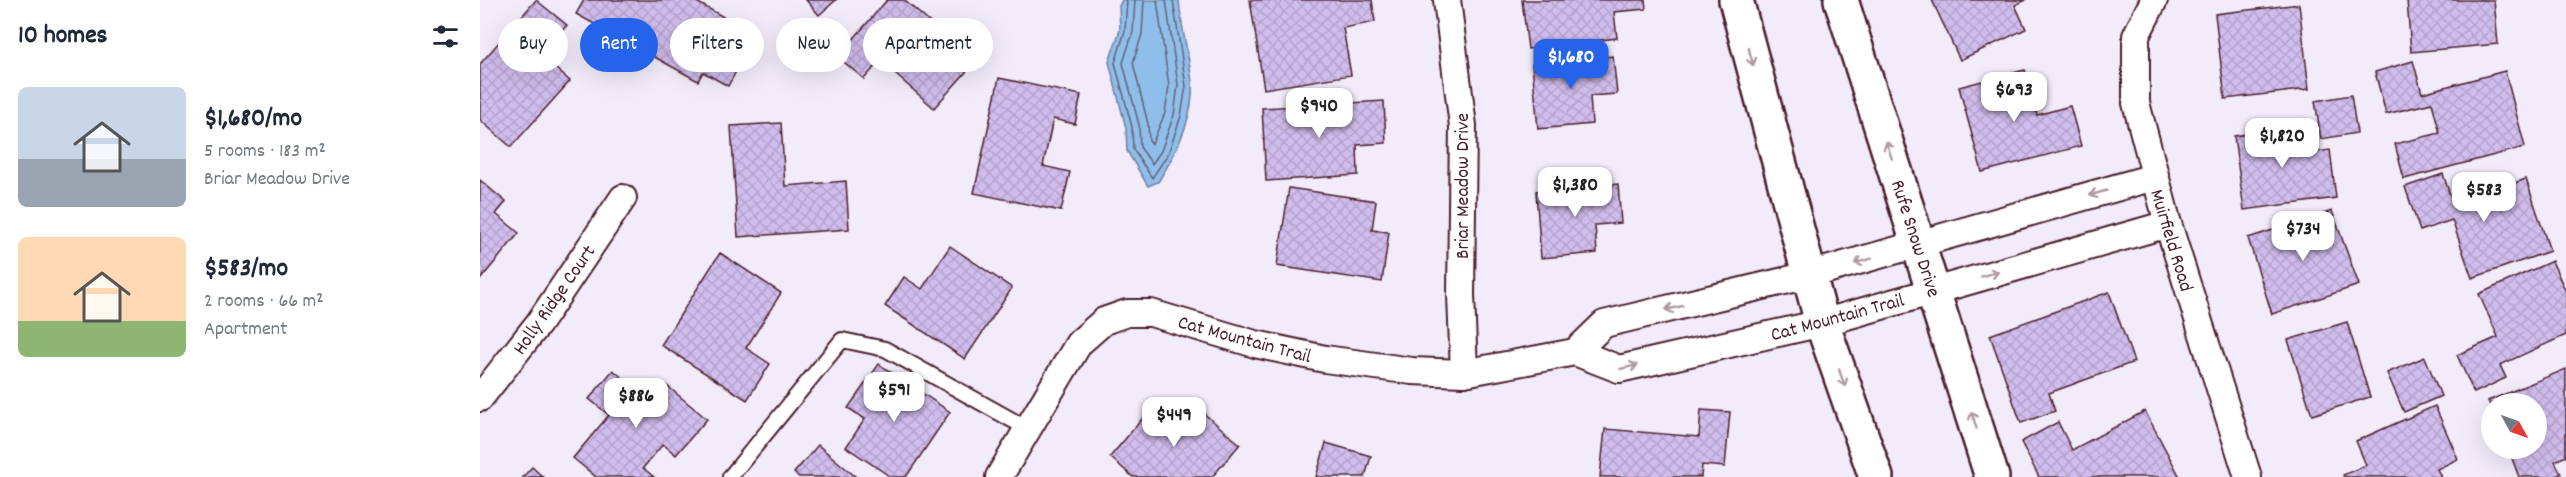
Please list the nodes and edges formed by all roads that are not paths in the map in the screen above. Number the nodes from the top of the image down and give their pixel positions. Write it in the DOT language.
graph roads {
  1 [pos="1447,0"];
  2 [pos="1736,0"];
  3 [pos="1841,0"];
  4 [pos="2154,0"];
  5 [pos="2154,177"];
  6 [pos="623,198"];
  7 [pos="2168,224"];
  8 [pos="1920,245"];
  9 [pos="1809,275"];
  10 [pos="1933,290"];
  11 [pos="1822,323"];
  12 [pos="1575,352"];
  13 [pos="1464,373"];
  14 [pos="480,398"];
  15 [pos="1028,429"];
  16 [pos="730,477"];
  17 [pos="999,477"];
  18 [pos="1876,477"];
  19 [pos="1992,477"];
  20 [pos="2248,477"];
  1 -- 13 [label="street, Briar Meadow Drive"];
  2 -- 9 [label="main road, one-way"];
  8 -- 3 [label="main road, Rufe Snow Drive, one-way"];
  4 -- 5 [label="street, Muirfield Road"];
  5 -- 7 [label="street, Muirfield Road"];
  5 -- 8 [label="street, one-way"];
  6 -- 14 [label="street, Holly Ridge Court"];
  10 -- 7 [label="street, Cat Mountain Trail, one-way"];
  7 -- 20 [label="street, Muirfield Road"];
  8 -- 9 [label="street, one-way"];
  8 -- 10 [label="main road, Rufe Snow Drive"];
  9 -- 11 [label="main road"];
  9 -- 12 [label="street, one-way"];
  10 -- 11 [label="street, Cat Mountain Trail"];
  19 -- 10 [label="main road, Rufe Snow Drive, one-way"];
  12 -- 11 [label="street, Cat Mountain Trail, one-way"];
  11 -- 18 [label="main road, one-way"];
  12 -- 13 [label="street, Cat Mountain Trail"];
  13 -- 15 [label="street, Cat Mountain Trail"];
  15 -- 16 [label="lane"];
  15 -- 17 [label="street, Cat Mountain Trail"];
}
